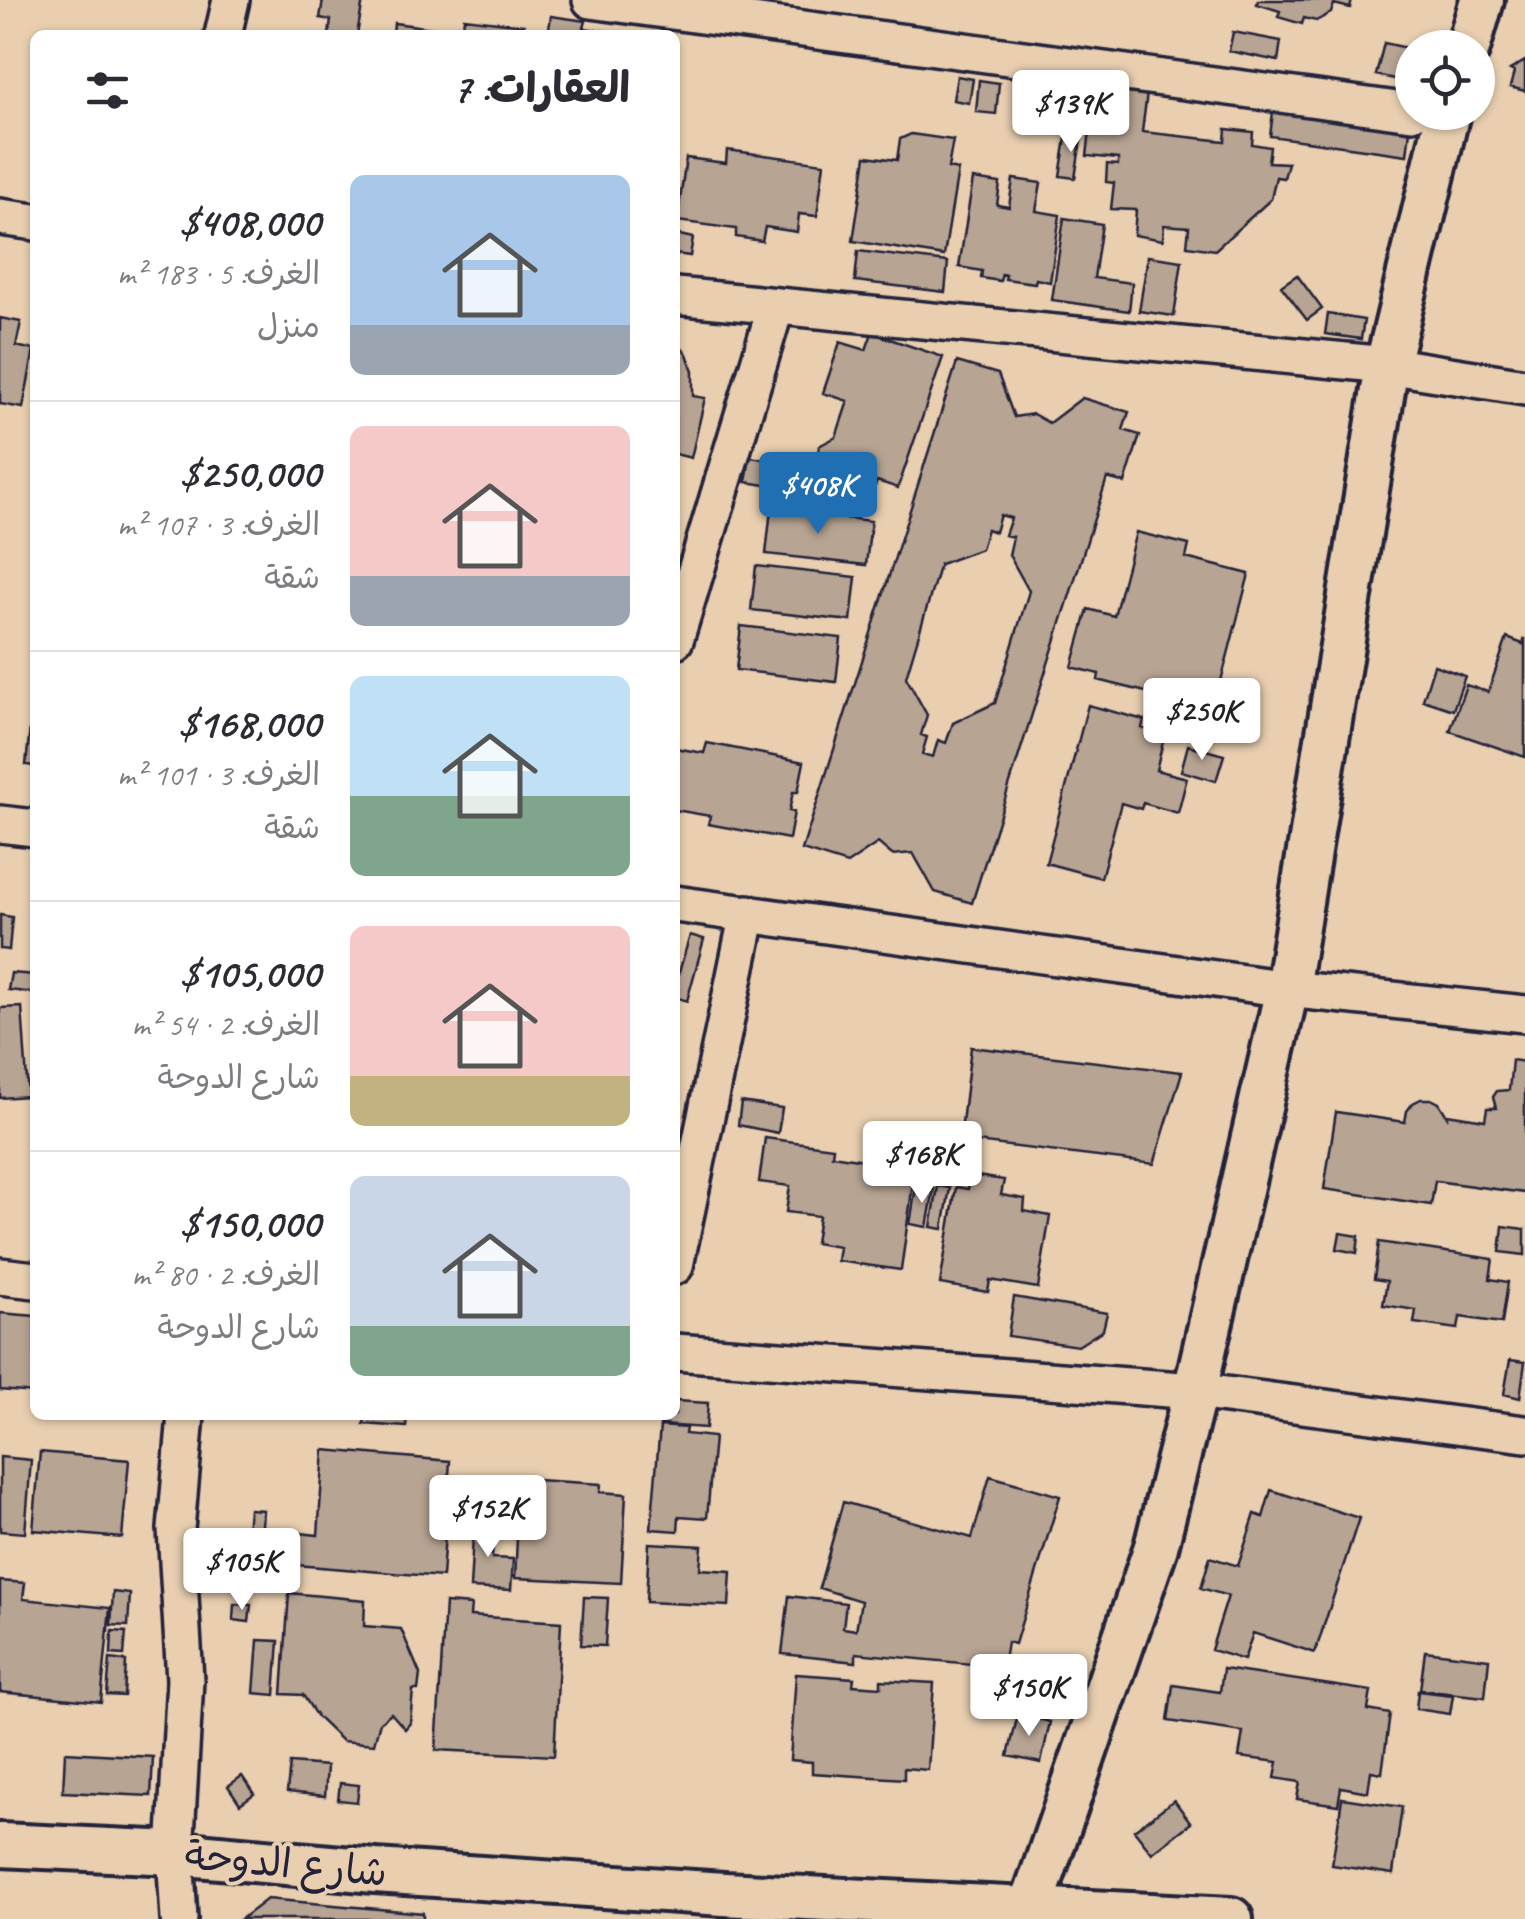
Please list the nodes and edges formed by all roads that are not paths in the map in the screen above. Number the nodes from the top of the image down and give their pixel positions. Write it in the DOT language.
graph roads {
  1 [pos="232,0"];
  2 [pos="591,0"];
  3 [pos="1482,0"];
  4 [pos="224,30"];
  5 [pos="1473,30"];
  6 [pos="1395,109"];
  7 [pos="1428,130"];
  8 [pos="0,217"];
  9 [pos="30,221"];
  10 [pos="680,296"];
  11 [pos="776,306"];
  12 [pos="1386,365"];
  13 [pos="1525,387"];
  14 [pos="685,571"];
  15 [pos="680,606"];
  16 [pos="0,824"];
  17 [pos="30,827"];
  18 [pos="680,905"];
  19 [pos="748,912"];
  20 [pos="1287,989"];
  21 [pos="1525,1014"];
  22 [pos="680,1242"];
  23 [pos="0,1276"];
  24 [pos="30,1279"];
  25 [pos="680,1352"];
  26 [pos="1196,1391"];
  27 [pos="186,1420"];
  28 [pos="1525,1434"];
  29 [pos="0,1845"];
  30 [pos="175,1854"];
  31 [pos="1029,1914"];
  32 [pos="179,1919"];
  33 [pos="1231,1919"];
  1 -- 4 [label="street"];
  2 -- 6 [label="street"];
  3 -- 5 [label="street"];
  7 -- 12 [label="street"];
  8 -- 9 [label="street"];
  10 -- 11 [label="street"];
  11 -- 12 [label="street"];
  11 -- 14 [label="street"];
  12 -- 13 [label="street"];
  12 -- 20 [label="street"];
  14 -- 15 [label="street"];
  16 -- 17 [label="street"];
  18 -- 19 [label="street"];
  19 -- 20 [label="street"];
  19 -- 22 [label="street"];
  20 -- 21 [label="street"];
  20 -- 26 [label="street"];
  23 -- 24 [label="street"];
  25 -- 26 [label="street"];
  26 -- 28 [label="street"];
  26 -- 31 [label="street"];
  27 -- 30 [label="street"];
  29 -- 30 [label="street, شارع الدوحة"];
  30 -- 31 [label="street, شارع الدوحة"];
  30 -- 32 [label="street"];
  31 -- 33 [label="street, شارع الدوحة"];
}
